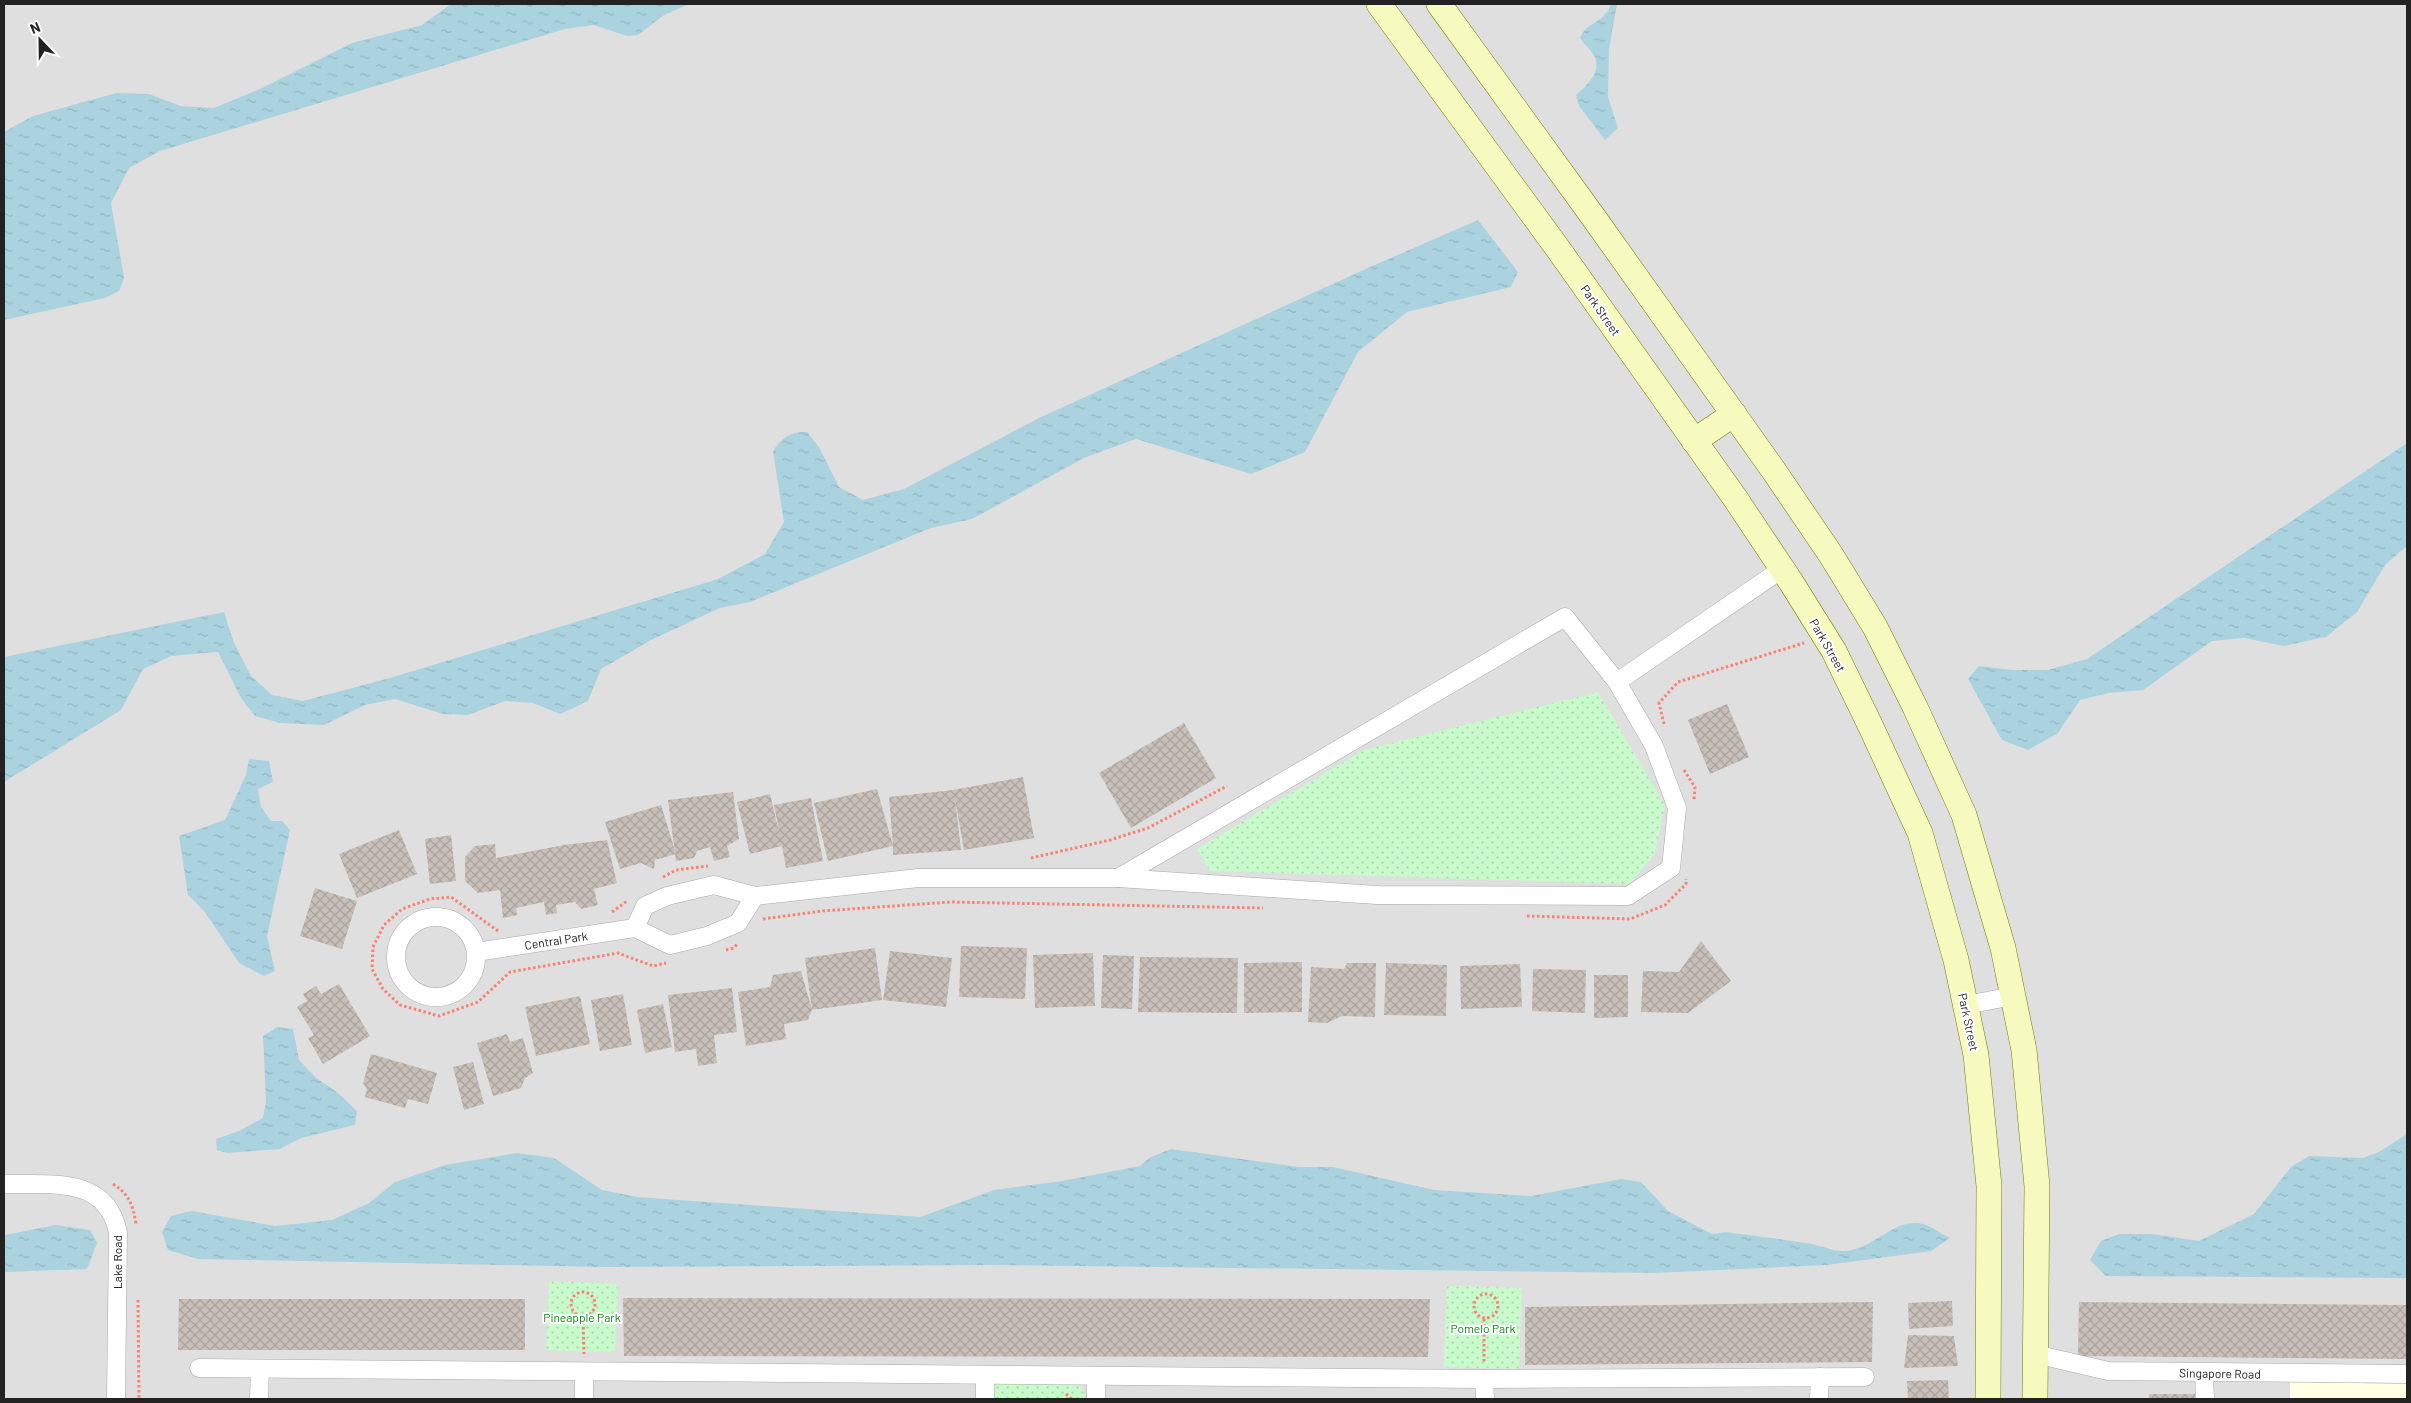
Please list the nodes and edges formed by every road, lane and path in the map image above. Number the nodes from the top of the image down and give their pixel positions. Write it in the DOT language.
graph roads {
  1 [pos="1380,4"];
  2 [pos="1438,4"];
  3 [pos="1734,414"];
  4 [pos="1694,441"];
  5 [pos="1782,569"];
  6 [pos="1807,642"];
  7 [pos="1617,682"];
  8 [pos="1666,732"];
  9 [pos="1680,766"];
  10 [pos="1227,786"];
  11 [pos="1694,806"];
  12 [pos="1025,860"];
  13 [pos="711,865"];
  14 [pos="1687,874"];
  15 [pos="660,878"];
  16 [pos="1118,878"];
  17 [pos="755,896"];
  18 [pos="629,899"];
  19 [pos="1273,908"];
  20 [pos="606,913"];
  21 [pos="1521,916"];
  22 [pos="759,923"];
  23 [pos="635,928"];
  24 [pos="508,930"];
  25 [pos="740,942"];
  26 [pos="725,950"];
  27 [pos="476,952"];
  28 [pos="671,962"];
  29 [pos="2013,996"];
  30 [pos="1966,1005"];
  31 [pos="4,1184"];
  32 [pos="583,1317"];
  33 [pos="1484,1318"];
  34 [pos="2035,1354"];
  35 [pos="199,1368"];
  36 [pos="260,1369"];
  37 [pos="584,1372"];
  38 [pos="2204,1373"];
  39 [pos="2407,1374"];
  40 [pos="985,1375"];
  41 [pos="1096,1376"];
  42 [pos="1820,1377"];
  43 [pos="1865,1377"];
  44 [pos="1484,1380"];
  45 [pos="116,1399"];
  46 [pos="259,1399"];
  47 [pos="584,1399"];
  48 [pos="985,1399"];
  49 [pos="1096,1399"];
  50 [pos="1484,1399"];
  51 [pos="1819,1399"];
  52 [pos="1988,1399"];
  53 [pos="2035,1399"];
  54 [pos="2205,1399"];
  1 -- 4 [label="street, Park Street"];
  2 -- 3 [label="street"];
  3 -- 4 [label="street"];
  3 -- 29 [label="street"];
  4 -- 5 [label="street, Park Street"];
  5 -- 7 [label="street"];
  5 -- 30 [label="street, Park Street"];
  6 -- 8 [label="path"];
  7 -- 16 [label="street"];
  7 -- 16 [label="street"];
  9 -- 11 [label="path"];
  10 -- 12 [label="path"];
  13 -- 15 [label="path"];
  14 -- 21 [label="path"];
  16 -- 17 [label="street"];
  17 -- 23 [label="street"];
  17 -- 23 [label="street"];
  18 -- 20 [label="path"];
  19 -- 22 [label="path"];
  23 -- 27 [label="street, Central Park"];
  24 -- 28 [label="path"];
  25 -- 26 [label="path"];
  27 -- 27 [label="street"];
  29 -- 30 [label="street"];
  29 -- 34 [label="street"];
  30 -- 52 [label="street, Park Street"];
  31 -- 45 [label="street, Lake Road"];
  32 -- 32 [label="path"];
  32 -- 37 [label="path"];
  33 -- 33 [label="path"];
  33 -- 44 [label="path"];
  34 -- 38 [label="street, Singapore Road"];
  34 -- 53 [label="street"];
  35 -- 36 [label="street"];
  36 -- 37 [label="street"];
  36 -- 46 [label="street"];
  37 -- 40 [label="street"];
  37 -- 47 [label="street"];
  38 -- 39 [label="street, Singapore Road"];
  38 -- 54 [label="street"];
  40 -- 41 [label="street"];
  40 -- 48 [label="street"];
  41 -- 44 [label="street"];
  41 -- 49 [label="street"];
  42 -- 43 [label="street"];
  42 -- 44 [label="street"];
  42 -- 51 [label="street"];
  44 -- 50 [label="street"];
}
